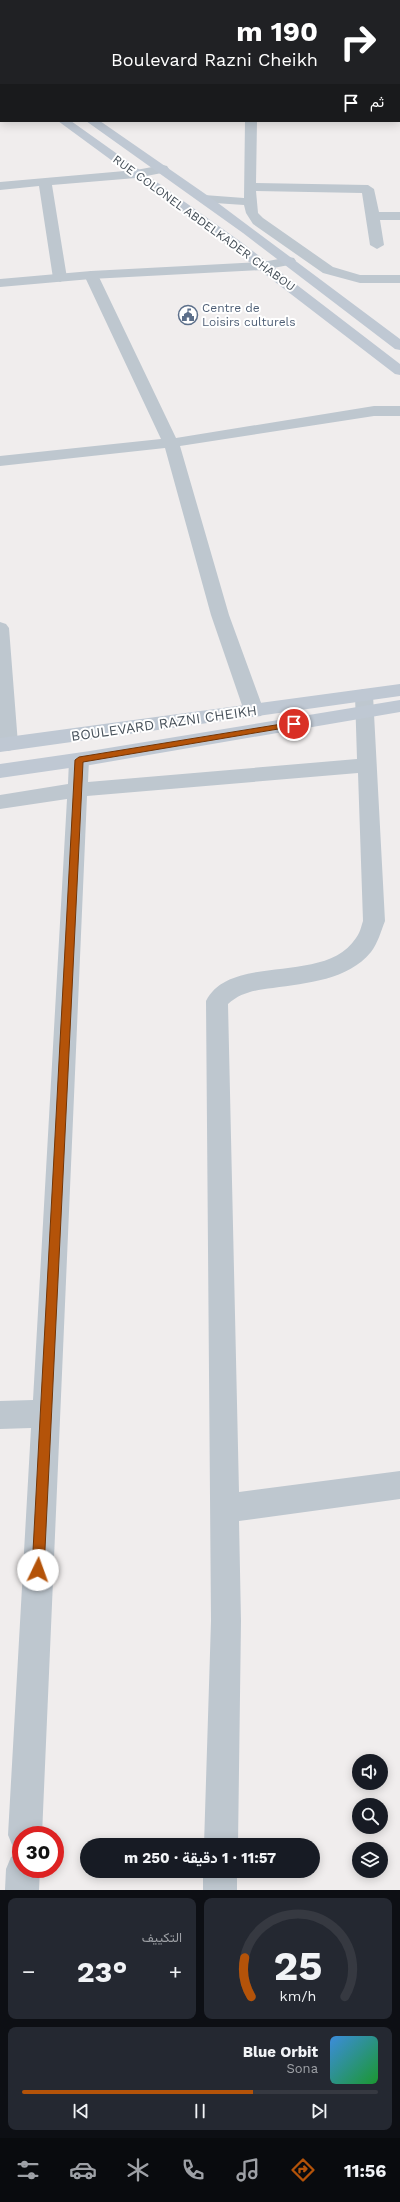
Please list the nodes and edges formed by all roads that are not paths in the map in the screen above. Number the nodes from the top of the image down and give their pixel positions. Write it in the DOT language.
graph roads {
  1 [pos="65,122"];
  2 [pos="94,122"];
  3 [pos="250,122"];
  4 [pos="164,169"];
  5 [pos="136,174"];
  6 [pos="45,182"];
  7 [pos="0,186"];
  8 [pos="251,187"];
  9 [pos="204,199"];
  10 [pos="250,202"];
  11 [pos="373,216"];
  12 [pos="400,216"];
  13 [pos="377,245"];
  14 [pos="289,261"];
  15 [pos="263,266"];
  16 [pos="92,275"];
  17 [pos="60,278"];
  18 [pos="400,279"];
  19 [pos="0,283"];
  20 [pos="400,346"];
  21 [pos="400,371"];
  22 [pos="400,411"];
  23 [pos="172,443"];
  24 [pos="0,461"];
  25 [pos="0,628"];
  26 [pos="400,690"];
  27 [pos="365,703"];
  28 [pos="400,706"];
  29 [pos="254,711"];
  30 [pos="4,722"];
  31 [pos="4,744"];
  32 [pos="79,760"];
  33 [pos="368,765"];
  34 [pos="0,771"];
  35 [pos="77,790"];
  36 [pos="0,802"];
  37 [pos="46,1414"];
  38 [pos="0,1415"];
  39 [pos="400,1485"];
  40 [pos="224,1510"];
  41 [pos="25,1826"];
  42 [pos="221,1838"];
  43 [pos="23,1878"];
  44 [pos="220,1878"];
  45 [pos="22,1890"];
  46 [pos="220,1890"];
  1 -- 5 [label="main road, RUE COLONEL ABDELKADER CHABOU"];
  2 -- 4 [label="main road, RUE COLONEL ABDELKADER CHABOU"];
  3 -- 8 [label="street"];
  4 -- 5 [label="street"];
  4 -- 9 [label="main road, RUE COLONEL ABDELKADER CHABOU"];
  5 -- 6 [label="street"];
  5 -- 15 [label="main road, RUE COLONEL ABDELKADER CHABOU"];
  6 -- 7 [label="street"];
  6 -- 17 [label="street"];
  8 -- 10 [label="street"];
  8 -- 11 [label="street"];
  9 -- 10 [label="street"];
  9 -- 14 [label="main road, RUE COLONEL ABDELKADER CHABOU"];
  10 -- 18 [label="street"];
  11 -- 12 [label="street"];
  11 -- 13 [label="street"];
  14 -- 15 [label="street"];
  14 -- 20 [label="main road, RUE COLONEL ABDELKADER CHABOU"];
  15 -- 16 [label="street"];
  15 -- 21 [label="main road, RUE COLONEL ABDELKADER CHABOU"];
  16 -- 17 [label="street"];
  16 -- 23 [label="street"];
  17 -- 19 [label="street"];
  22 -- 23 [label="street"];
  23 -- 24 [label="street"];
  23 -- 29 [label="street"];
  25 -- 30 [label="street"];
  26 -- 27 [label="main road, BOULEVARD RAZNI CHEIKH"];
  27 -- 28 [label="main road, BOULEVARD RAZNI CHEIKH"];
  27 -- 29 [label="main road, BOULEVARD RAZNI CHEIKH"];
  27 -- 32 [label="main road, BOULEVARD RAZNI CHEIKH"];
  27 -- 33 [label="street"];
  29 -- 31 [label="main road, BOULEVARD RAZNI CHEIKH"];
  30 -- 31 [label="street"];
  32 -- 34 [label="main road, BOULEVARD RAZNI CHEIKH"];
  32 -- 35 [label="street"];
  33 -- 35 [label="street"];
  33 -- 40 [label="street"];
  35 -- 36 [label="street"];
  35 -- 37 [label="street"];
  37 -- 38 [label="street"];
  37 -- 41 [label="street"];
  39 -- 40 [label="street"];
  40 -- 42 [label="street"];
  43 -- 45 [label="street"];
  44 -- 46 [label="street"];
}
